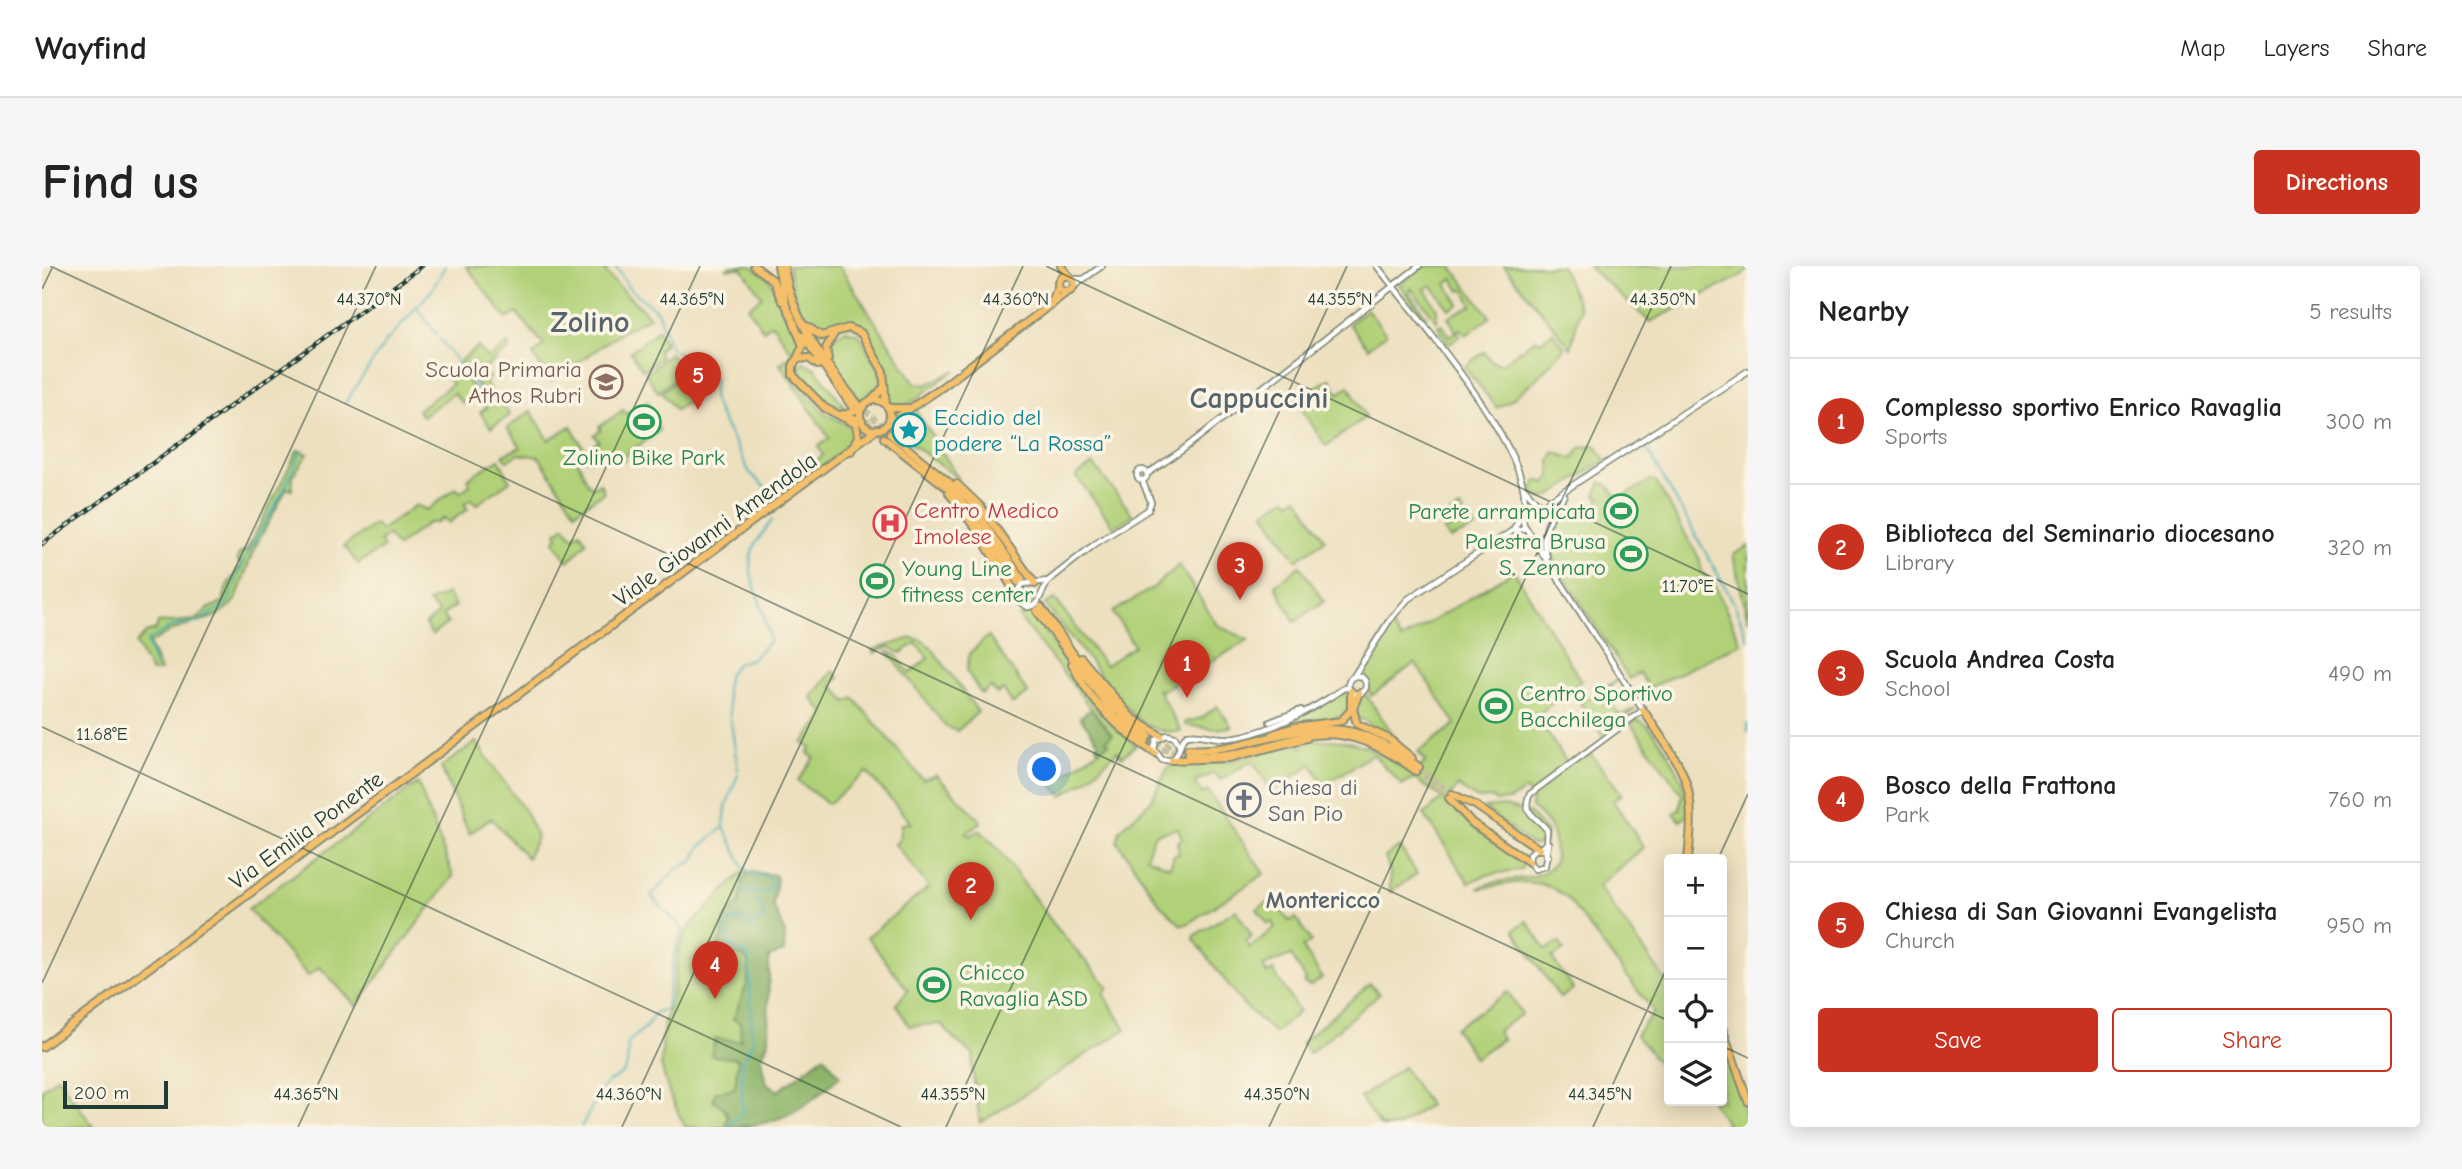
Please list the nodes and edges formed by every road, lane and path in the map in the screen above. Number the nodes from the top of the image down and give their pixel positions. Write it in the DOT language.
graph roads {
  1 [pos="754,266"];
  2 [pos="783,266"];
  3 [pos="1060,266"];
  4 [pos="1102,266"];
  5 [pos="1377,266"];
  6 [pos="1419,266"];
  7 [pos="1072,281"];
  8 [pos="1059,283"];
  9 [pos="1393,286"];
  10 [pos="1067,292"];
  11 [pos="795,311"];
  12 [pos="792,320"];
  13 [pos="834,334"];
  14 [pos="798,359"];
  15 [pos="1748,371"];
  16 [pos="836,381"];
  17 [pos="884,386"];
  18 [pos="872,401"];
  19 [pos="858,406"];
  20 [pos="887,407"];
  21 [pos="834,413"];
  22 [pos="845,414"];
  23 [pos="863,422"];
  24 [pos="887,424"];
  25 [pos="877,429"];
  26 [pos="887,436"];
  27 [pos="859,445"];
  28 [pos="851,451"];
  29 [pos="933,473"];
  30 [pos="1147,474"];
  31 [pos="1142,480"];
  32 [pos="1524,486"];
  33 [pos="1569,490"];
  34 [pos="1536,502"];
  35 [pos="1544,504"];
  36 [pos="1524,508"];
  37 [pos="1522,515"];
  38 [pos="1550,521"];
  39 [pos="1545,528"];
  40 [pos="1528,529"];
  41 [pos="1513,531"];
  42 [pos="1541,546"];
  43 [pos="1020,580"];
  44 [pos="1048,581"];
  45 [pos="1035,584"];
  46 [pos="1017,595"];
  47 [pos="1041,595"];
  48 [pos="1061,635"];
  49 [pos="592,642"];
  50 [pos="1068,652"];
  51 [pos="1364,663"];
  52 [pos="1354,676"];
  53 [pos="1363,679"];
  54 [pos="1349,681"];
  55 [pos="1350,690"];
  56 [pos="1359,693"];
  57 [pos="1643,710"];
  58 [pos="1331,734"];
  59 [pos="1161,736"];
  60 [pos="1172,736"];
  61 [pos="1255,741"];
  62 [pos="1180,747"];
  63 [pos="1155,752"];
  64 [pos="1172,760"];
  65 [pos="1418,769"];
  66 [pos="1548,836"];
  67 [pos="1539,849"];
  68 [pos="1688,854"];
  69 [pos="1548,856"];
  70 [pos="1529,862"];
  71 [pos="1727,1042"];
  72 [pos="42,1047"];
  73 [pos="1748,1101"];
  1 -- 12 [label="main road"];
  2 -- 11 [label="main road"];
  2 -- 12 [label="main road"];
  3 -- 7 [label="main road"];
  3 -- 8 [label="main road"];
  4 -- 7 [label="street"];
  5 -- 9 [label="street"];
  6 -- 9 [label="street"];
  7 -- 8 [label="main road"];
  7 -- 10 [label="main road"];
  8 -- 10 [label="main road"];
  8 -- 20 [label="main road"];
  9 -- 30 [label="street"];
  9 -- 32 [label="street"];
  10 -- 24 [label="main road"];
  11 -- 13 [label="main road"];
  11 -- 16 [label="main road"];
  12 -- 14 [label="main road"];
  12 -- 16 [label="main road"];
  13 -- 16 [label="main road"];
  13 -- 17 [label="main road"];
  14 -- 16 [label="main road"];
  14 -- 21 [label="main road"];
  15 -- 33 [label="street"];
  16 -- 19 [label="main road"];
  17 -- 18 [label="main road"];
  17 -- 20 [label="main road"];
  18 -- 19 [label="main road"];
  18 -- 20 [label="main road"];
  19 -- 22 [label="main road"];
  19 -- 23 [label="main road"];
  20 -- 24 [label="main road"];
  21 -- 22 [label="main road"];
  21 -- 28 [label="main road"];
  22 -- 23 [label="main road"];
  23 -- 25 [label="main road"];
  23 -- 27 [label="main road"];
  24 -- 25 [label="main road"];
  25 -- 27 [label="main road, Viale Giovanni Amendola"];
  26 -- 29 [label="main road"];
  27 -- 28 [label="main road, Viale Giovanni Amendola"];
  28 -- 49 [label="main road, Viale Giovanni Amendola"];
  29 -- 43 [label="main road"];
  29 -- 45 [label="main road"];
  29 -- 46 [label="main road"];
  30 -- 31 [label="street"];
  30 -- 31 [label="street"];
  31 -- 44 [label="street"];
  32 -- 34 [label="street"];
  32 -- 36 [label="street"];
  33 -- 35 [label="street"];
  33 -- 38 [label="street"];
  34 -- 35 [label="street"];
  34 -- 36 [label="street"];
  35 -- 38 [label="street"];
  36 -- 37 [label="street"];
  37 -- 40 [label="street"];
  37 -- 41 [label="street"];
  38 -- 39 [label="street"];
  39 -- 40 [label="street"];
  39 -- 42 [label="street"];
  40 -- 41 [label="street"];
  40 -- 42 [label="street"];
  41 -- 51 [label="street"];
  42 -- 57 [label="street"];
  44 -- 45 [label="street"];
  44 -- 47 [label="street"];
  45 -- 46 [label="street"];
  45 -- 47 [label="street"];
  46 -- 47 [label="street"];
  48 -- 50 [label="main road"];
  48 -- 50 [label="main road"];
  48 -- 59 [label="main road"];
  49 -- 72 [label="main road, Via Emilia Ponente"];
  50 -- 63 [label="main road"];
  51 -- 52 [label="street"];
  51 -- 53 [label="street"];
  52 -- 53 [label="street"];
  52 -- 54 [label="street"];
  53 -- 56 [label="street"];
  54 -- 55 [label="street"];
  54 -- 60 [label="street"];
  55 -- 56 [label="street"];
  55 -- 61 [label="main road"];
  55 -- 62 [label="street"];
  56 -- 65 [label="main road"];
  57 -- 66 [label="street"];
  57 -- 68 [label="main road"];
  58 -- 61 [label="main road"];
  58 -- 64 [label="main road"];
  58 -- 65 [label="main road"];
  59 -- 60 [label="street"];
  59 -- 63 [label="street"];
  60 -- 62 [label="street"];
  61 -- 65 [label="main road"];
  62 -- 64 [label="street"];
  63 -- 64 [label="street"];
  66 -- 67 [label="street"];
  66 -- 69 [label="street"];
  67 -- 69 [label="street"];
  67 -- 70 [label="street"];
  67 -- 70 [label="main road"];
  69 -- 70 [label="street"];
  71 -- 73 [label="main road"];
}
